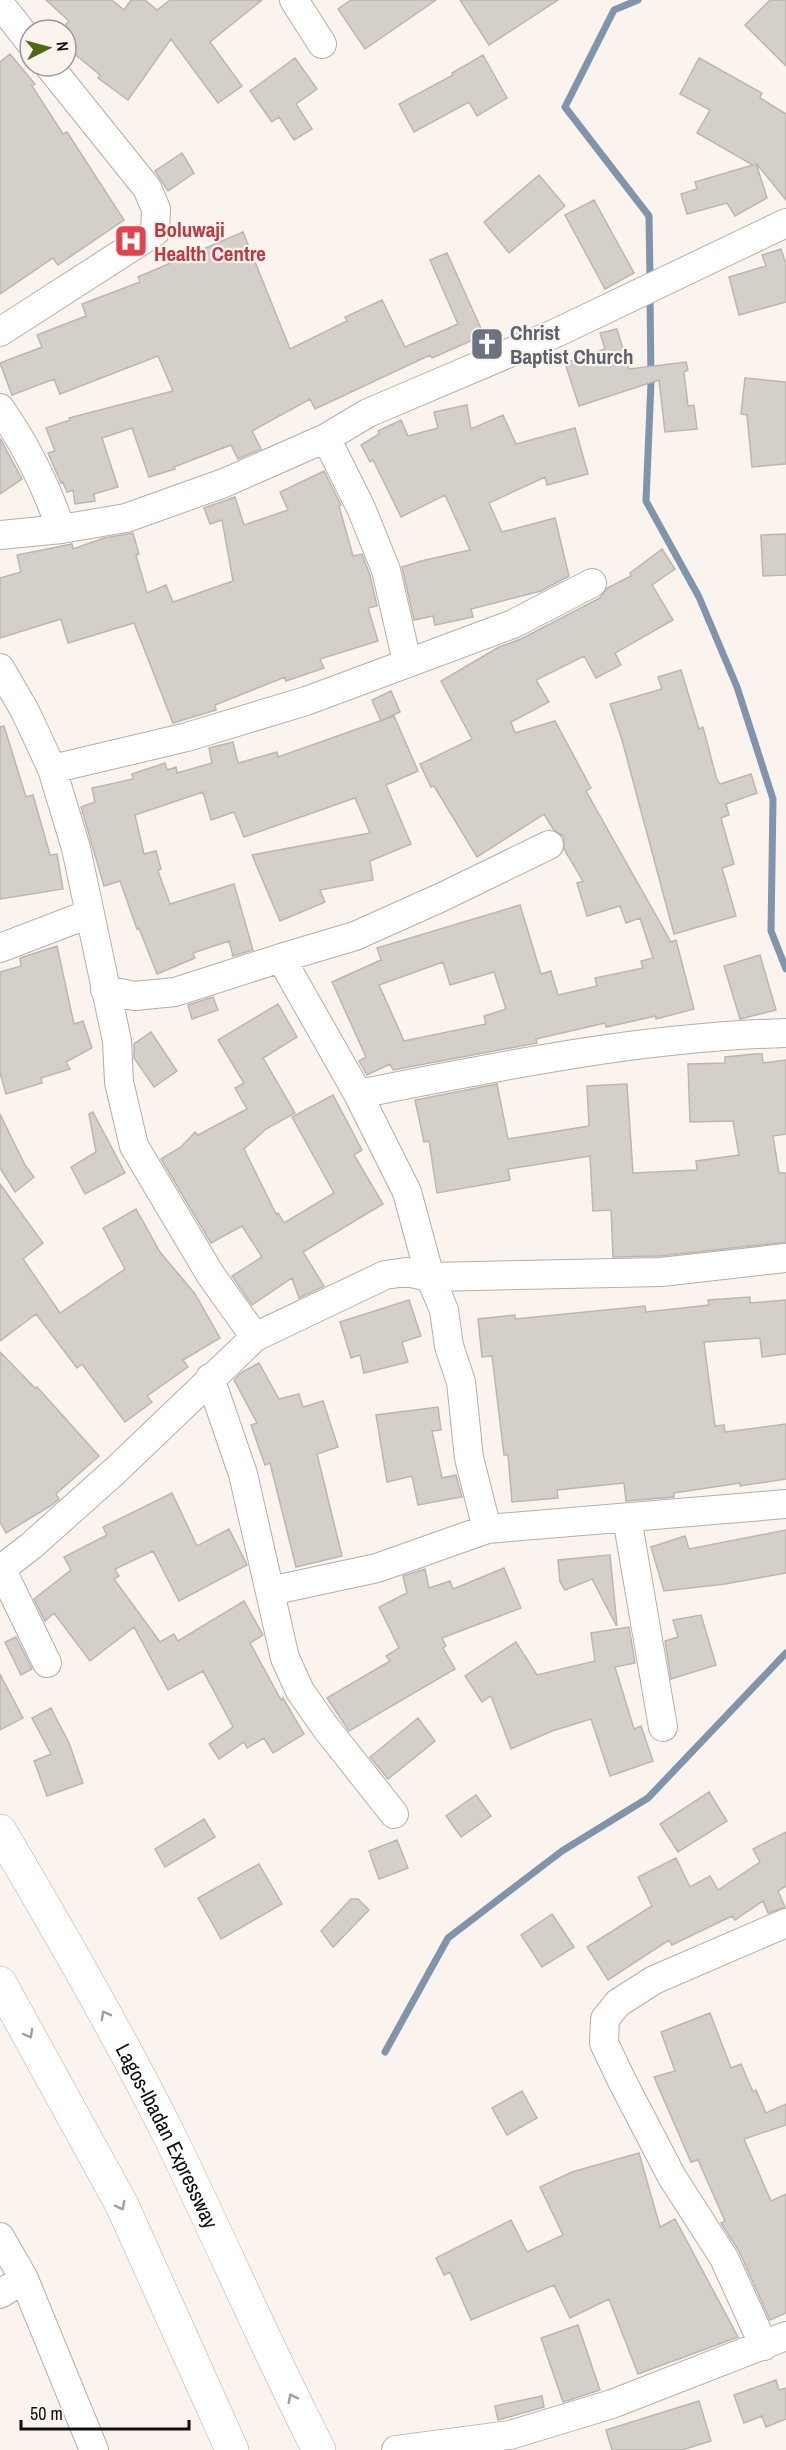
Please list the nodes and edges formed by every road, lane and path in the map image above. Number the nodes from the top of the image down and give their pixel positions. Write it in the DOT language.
graph roads {
  1 [pos="294,0"];
  2 [pos="0,4"];
  3 [pos="18,27"];
  4 [pos="322,44"];
  5 [pos="59,78"];
  6 [pos="786,223"];
  7 [pos="0,332"];
  8 [pos="0,408"];
  9 [pos="326,438"];
  10 [pos="61,529"];
  11 [pos="0,535"];
  12 [pos="592,583"];
  13 [pos="407,662"];
  14 [pos="0,668"];
  15 [pos="52,769"];
  16 [pos="549,845"];
  17 [pos="89,914"];
  18 [pos="0,948"];
  19 [pos="281,958"];
  20 [pos="105,990"];
  21 [pos="786,1033"];
  22 [pos="358,1094"];
  23 [pos="786,1258"];
  24 [pos="430,1277"];
  25 [pos="255,1337"];
  26 [pos="210,1378"];
  27 [pos="786,1504"];
  28 [pos="627,1518"];
  29 [pos="487,1529"];
  30 [pos="1,1568"];
  31 [pos="270,1591"];
  32 [pos="47,1663"];
  33 [pos="663,1726"];
  34 [pos="394,1814"];
  35 [pos="0,1830"];
  36 [pos="786,1923"];
  37 [pos="0,1983"];
  38 [pos="0,2237"];
  39 [pos="24,2278"];
  40 [pos="0,2294"];
  41 [pos="775,2341"];
  42 [pos="513,2442"];
  43 [pos="94,2450"];
  44 [pos="232,2450"];
  45 [pos="319,2450"];
  46 [pos="396,2450"];
  1 -- 4 [label="street"];
  2 -- 3 [label="street"];
  5 -- 7 [label="street"];
  6 -- 9 [label="street"];
  8 -- 10 [label="street"];
  9 -- 10 [label="street"];
  9 -- 13 [label="street"];
  10 -- 11 [label="street"];
  12 -- 13 [label="street"];
  13 -- 15 [label="street"];
  14 -- 15 [label="street"];
  15 -- 17 [label="street"];
  16 -- 19 [label="street"];
  17 -- 18 [label="street"];
  17 -- 20 [label="street"];
  19 -- 20 [label="street"];
  19 -- 22 [label="street"];
  20 -- 25 [label="street"];
  21 -- 22 [label="street"];
  22 -- 24 [label="street"];
  23 -- 24 [label="street"];
  24 -- 25 [label="street"];
  24 -- 29 [label="street"];
  25 -- 26 [label="street"];
  26 -- 30 [label="street"];
  26 -- 31 [label="street"];
  27 -- 28 [label="street"];
  28 -- 29 [label="street"];
  28 -- 33 [label="street"];
  29 -- 31 [label="street"];
  30 -- 32 [label="street"];
  31 -- 34 [label="street"];
  45 -- 35 [label="highway, Lagos-Ibadan Expressway, one-way"];
  36 -- 41 [label="street"];
  37 -- 44 [label="highway, one-way"];
  38 -- 39 [label="street"];
  39 -- 40 [label="street"];
  39 -- 43 [label="street"];
  41 -- 42 [label="street"];
  42 -- 46 [label="street"];
}
